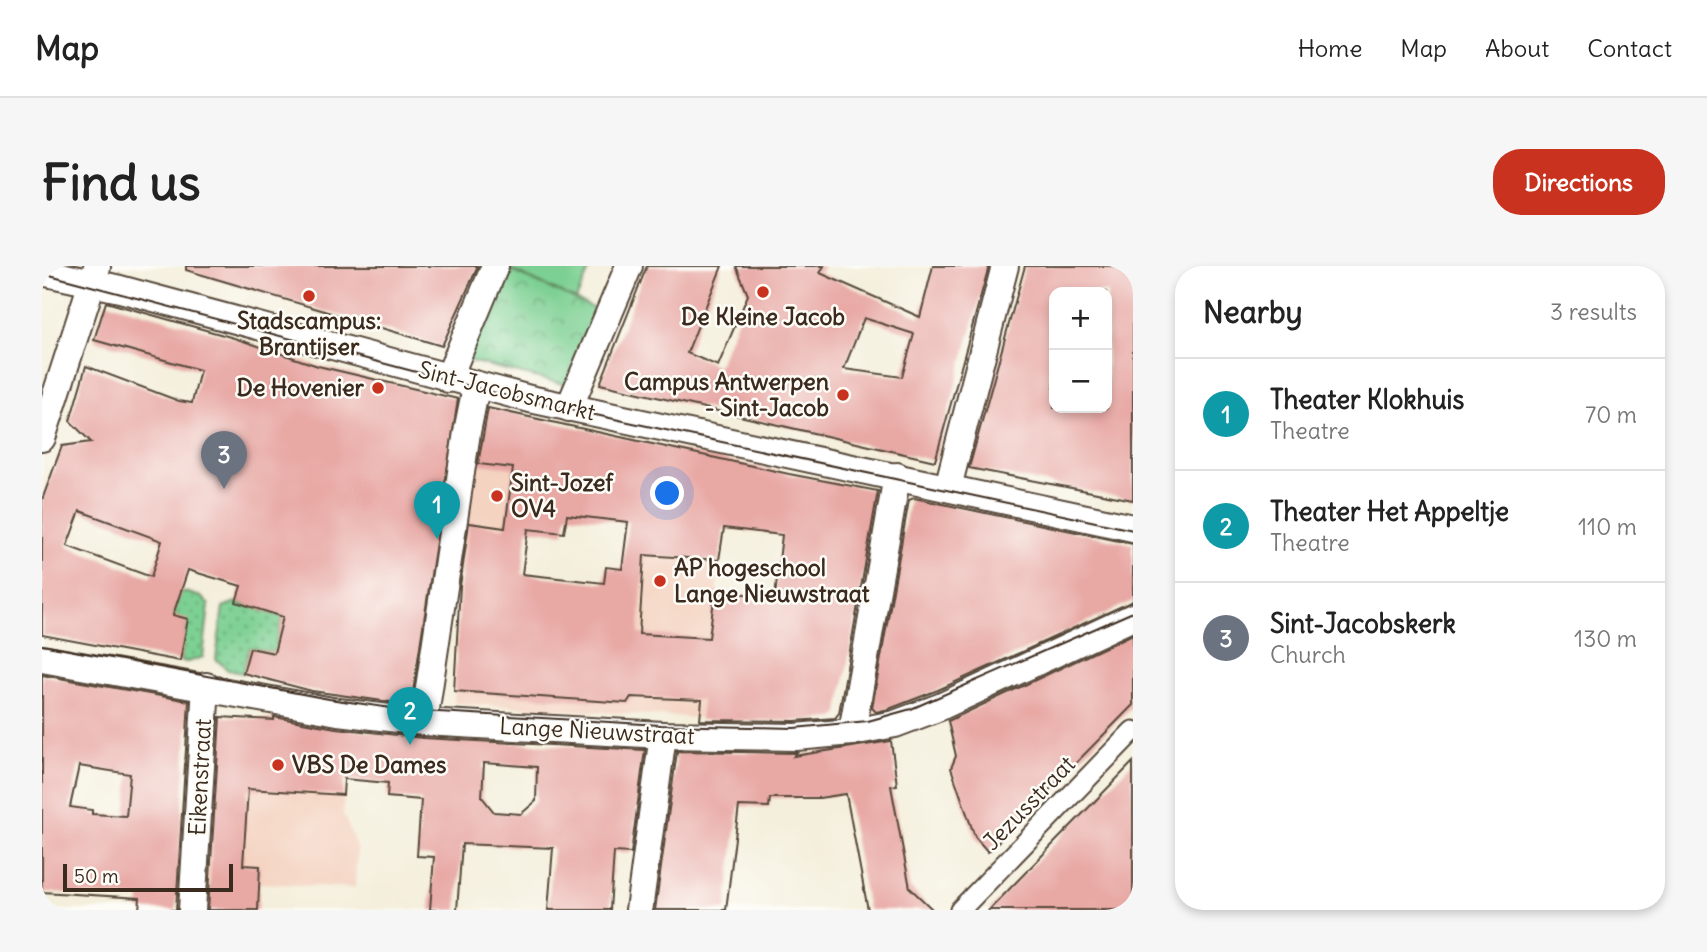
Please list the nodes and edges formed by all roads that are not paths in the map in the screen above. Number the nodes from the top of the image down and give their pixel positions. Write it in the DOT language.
graph roads {
  1 [pos="495,266"];
  2 [pos="629,266"];
  3 [pos="1005,266"];
  4 [pos="42,272"];
  5 [pos="94,274"];
  6 [pos="448,379"];
  7 [pos="476,387"];
  8 [pos="569,408"];
  9 [pos="42,438"];
  10 [pos="897,476"];
  11 [pos="948,487"];
  12 [pos="1133,528"];
  13 [pos="1133,617"];
  14 [pos="42,659"];
  15 [pos="206,686"];
  16 [pos="424,722"];
  17 [pos="1133,731"];
  18 [pos="852,732"];
  19 [pos="663,735"];
  20 [pos="192,910"];
  21 [pos="639,910"];
  22 [pos="960,910"];
  1 -- 6 [label="street"];
  2 -- 8 [label="street"];
  3 -- 11 [label="street"];
  4 -- 5 [label="street, Sint-Jacobsmarkt"];
  5 -- 6 [label="street, Sint-Jacobsmarkt"];
  5 -- 9 [label="street"];
  6 -- 7 [label="street, Sint-Jacobsmarkt"];
  7 -- 8 [label="street, Sint-Jacobsmarkt"];
  7 -- 16 [label="street"];
  8 -- 10 [label="street, Sint-Jacobsmarkt"];
  10 -- 11 [label="street, Sint-Jacobsmarkt"];
  10 -- 18 [label="street"];
  11 -- 12 [label="street, Sint-Jacobsmarkt"];
  13 -- 18 [label="street, Lange Nieuwstraat"];
  14 -- 15 [label="street, Lange Nieuwstraat"];
  15 -- 16 [label="street, Lange Nieuwstraat"];
  15 -- 20 [label="street, Eikenstraat"];
  16 -- 19 [label="street, Lange Nieuwstraat"];
  17 -- 22 [label="street, Jezusstraat"];
  18 -- 19 [label="street, Lange Nieuwstraat"];
  19 -- 21 [label="street"];
}
